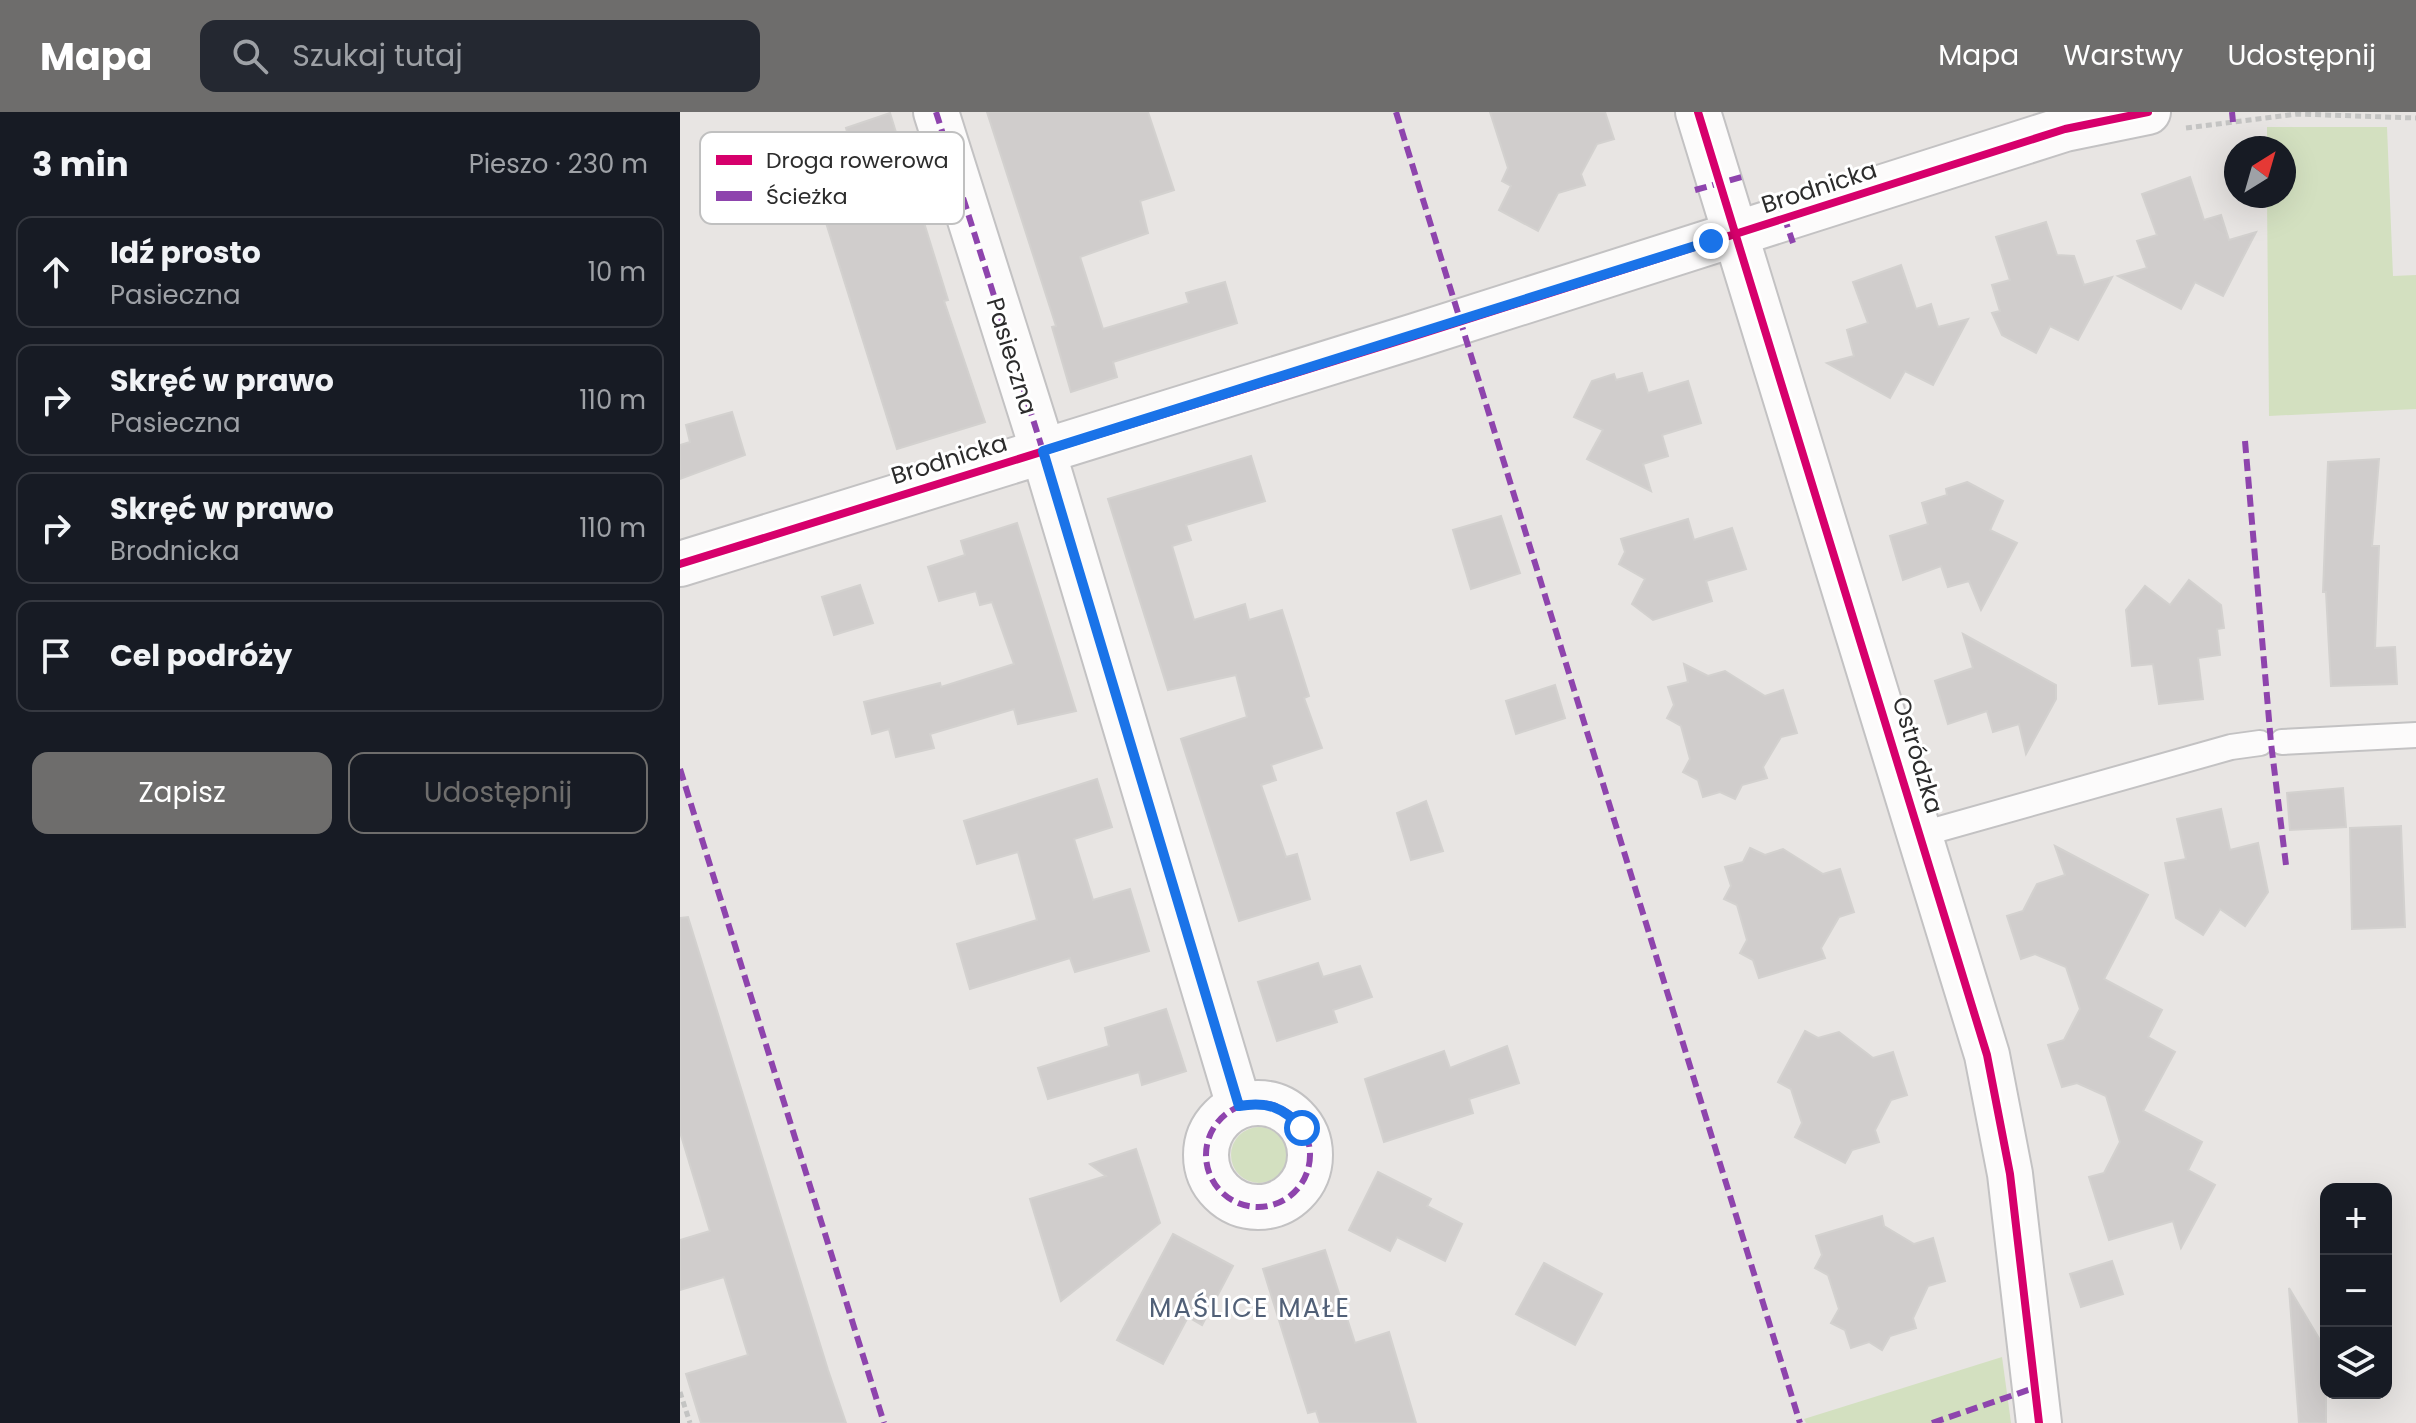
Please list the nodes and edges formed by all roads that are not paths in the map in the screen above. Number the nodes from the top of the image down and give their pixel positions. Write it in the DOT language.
graph roads {
  1 [pos="936,112"];
  2 [pos="1698,112"];
  3 [pos="2148,112"];
  4 [pos="942,132"];
  5 [pos="964,201"];
  6 [pos="1735,235"];
  7 [pos="1043,451"];
  8 [pos="680,564"];
  9 [pos="2416,735"];
  10 [pos="1922,834"];
  11 [pos="1239,1106"];
  12 [pos="2039,1423"];
  1 -- 4 [label="street, Pasieczna"];
  2 -- 6 [label="street, Ostródzka"];
  3 -- 6 [label="street, Brodnicka"];
  5 -- 7 [label="street, Pasieczna"];
  6 -- 7 [label="street, Brodnicka"];
  6 -- 10 [label="street, Ostródzka"];
  7 -- 8 [label="street, Brodnicka"];
  7 -- 11 [label="street, Pasieczna"];
  9 -- 10 [label="lane"];
  10 -- 12 [label="street, Ostródzka"];
}
